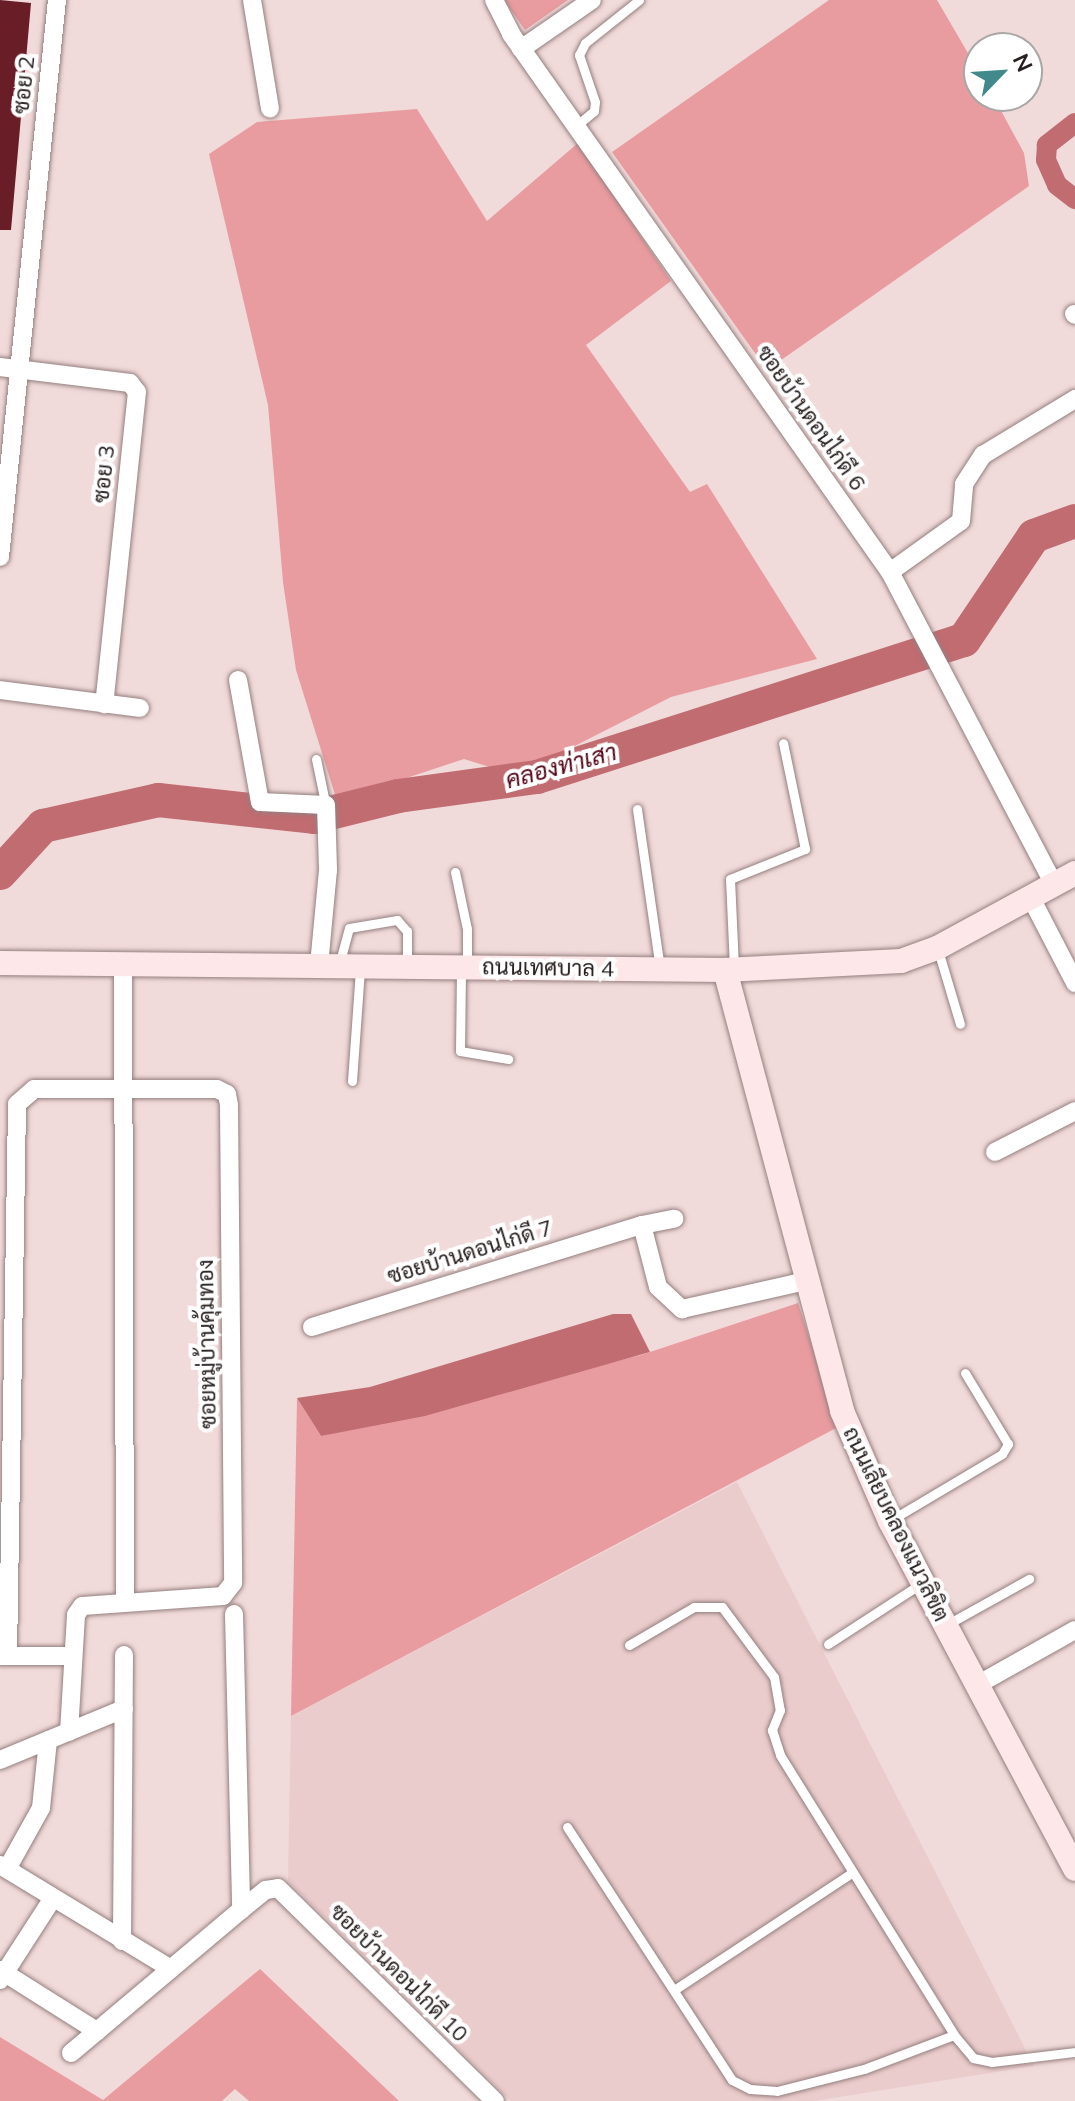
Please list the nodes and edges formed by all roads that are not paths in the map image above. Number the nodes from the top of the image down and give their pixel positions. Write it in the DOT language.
graph roads {
  1 [pos="57,0"];
  2 [pos="252,0"];
  3 [pos="494,0"];
  4 [pos="592,0"];
  5 [pos="639,0"];
  6 [pos="521,49"];
  7 [pos="270,109"];
  8 [pos="576,126"];
  9 [pos="9,368"];
  10 [pos="1075,399"];
  11 [pos="0,557"];
  12 [pos="890,572"];
  13 [pos="238,680"];
  14 [pos="0,690"];
  15 [pos="104,704"];
  16 [pos="140,708"];
  17 [pos="783,743"];
  18 [pos="316,759"];
  19 [pos="326,805"];
  20 [pos="637,809"];
  21 [pos="455,872"];
  22 [pos="1065,878"];
  23 [pos="1031,898"];
  24 [pos="937,948"];
  25 [pos="123,962"];
  26 [pos="0,963"];
  27 [pos="339,965"];
  28 [pos="407,966"];
  29 [pos="464,967"];
  30 [pos="661,969"];
  31 [pos="730,970"];
  32 [pos="1075,983"];
  33 [pos="960,1024"];
  34 [pos="508,1059"];
  35 [pos="352,1081"];
  36 [pos="124,1089"];
  37 [pos="1075,1111"];
  38 [pos="995,1152"];
  39 [pos="674,1219"];
  40 [pos="642,1225"];
  41 [pos="806,1281"];
  42 [pos="312,1327"];
  43 [pos="6,1371"];
  44 [pos="965,1373"];
  45 [pos="5,1477"];
  46 [pos="890,1521"];
  47 [pos="4,1568"];
  48 [pos="1029,1579"];
  49 [pos="923,1583"];
  50 [pos="125,1601"];
  51 [pos="234,1614"];
  52 [pos="945,1626"];
  53 [pos="1075,1630"];
  54 [pos="828,1644"];
  55 [pos="629,1645"];
  56 [pos="124,1655"];
  57 [pos="4,1656"];
  58 [pos="73,1656"];
  59 [pos="977,1685"];
  60 [pos="124,1709"];
  61 [pos="69,1732"];
  62 [pos="48,1740"];
  63 [pos="0,1760"];
  64 [pos="567,1827"];
  65 [pos="4,1867"];
  66 [pos="1075,1869"];
  67 [pos="853,1872"];
  68 [pos="53,1898"];
  69 [pos="241,1910"];
  70 [pos="122,1941"];
  71 [pos="171,1969"];
  72 [pos="2,1975"];
  73 [pos="674,1990"];
  74 [pos="97,2031"];
  75 [pos="954,2035"];
  76 [pos="1075,2052"];
  77 [pos="71,2053"];
  78 [pos="495,2101"];
  1 -- 9 [label="street, ซอย 2"];
  2 -- 7 [label="street"];
  3 -- 6 [label="street, ซอยบ้านดอนไก่ดี 6"];
  4 -- 6 [label="street"];
  5 -- 8 [label="lane"];
  6 -- 8 [label="street, ซอยบ้านดอนไก่ดี 6"];
  8 -- 12 [label="street, ซอยบ้านดอนไก่ดี 6"];
  9 -- 11 [label="street, ซอย 2"];
  9 -- 15 [label="street, ซอย 3"];
  10 -- 12 [label="street"];
  12 -- 22 [label="street, ซอยบ้านดอนไก่ดี 6"];
  13 -- 19 [label="street"];
  14 -- 15 [label="street"];
  15 -- 16 [label="street"];
  17 -- 31 [label="lane"];
  18 -- 19 [label="lane"];
  19 -- 27 [label="street"];
  20 -- 30 [label="lane"];
  21 -- 29 [label="lane"];
  22 -- 23 [label="street, ถนนเทศบาล 4"];
  23 -- 24 [label="street, ถนนเทศบาล 4"];
  23 -- 32 [label="street"];
  24 -- 31 [label="street, ถนนเทศบาล 4"];
  24 -- 33 [label="lane"];
  25 -- 26 [label="street, ถนนเทศบาล 4"];
  25 -- 27 [label="street, ถนนเทศบาล 4"];
  25 -- 36 [label="street"];
  27 -- 28 [label="street, ถนนเทศบาล 4"];
  27 -- 28 [label="lane"];
  27 -- 35 [label="lane"];
  28 -- 29 [label="street, ถนนเทศบาล 4"];
  29 -- 30 [label="street, ถนนเทศบาล 4"];
  29 -- 34 [label="lane"];
  30 -- 31 [label="street, ถนนเทศบาล 4"];
  31 -- 41 [label="street, ถนนเลียบคลองแนวลิขิต"];
  36 -- 43 [label="street, ซอยหมู่บ้านคุ้มทอง"];
  36 -- 50 [label="street"];
  36 -- 50 [label="street, ซอยหมู่บ้านคุ้มทอง"];
  37 -- 38 [label="street"];
  39 -- 40 [label="street, ซอยบ้านดอนไก่ดี 7"];
  40 -- 41 [label="street"];
  40 -- 42 [label="street, ซอยบ้านดอนไก่ดี 7"];
  41 -- 46 [label="street, ถนนเลียบคลองแนวลิขิต"];
  43 -- 45 [label="street, ซอยหมู่บ้านคุ้มทอง"];
  44 -- 46 [label="lane"];
  45 -- 47 [label="street, ซอยหมู่บ้านคุ้มทอง"];
  46 -- 49 [label="street, ถนนเลียบคลองแนวลิขิต"];
  47 -- 57 [label="street, ซอยหมู่บ้านคุ้มทอง"];
  48 -- 52 [label="lane"];
  49 -- 52 [label="street, ถนนเลียบคลองแนวลิขิต"];
  49 -- 54 [label="lane"];
  50 -- 58 [label="street, ซอยหมู่บ้านคุ้มทอง"];
  51 -- 69 [label="street"];
  52 -- 59 [label="street, ถนนเลียบคลองแนวลิขิต"];
  53 -- 59 [label="street"];
  55 -- 67 [label="lane"];
  56 -- 60 [label="street"];
  57 -- 58 [label="street"];
  58 -- 61 [label="street, ซอยหมู่บ้านคุ้มทอง"];
  59 -- 66 [label="street, ถนนเลียบคลองแนวลิขิต"];
  60 -- 61 [label="street"];
  60 -- 70 [label="street"];
  61 -- 62 [label="street"];
  62 -- 63 [label="street"];
  62 -- 65 [label="street"];
  64 -- 73 [label="lane"];
  65 -- 68 [label="street"];
  67 -- 73 [label="lane"];
  67 -- 75 [label="lane"];
  68 -- 70 [label="street"];
  68 -- 72 [label="street"];
  69 -- 71 [label="street"];
  69 -- 78 [label="street, ซอยบ้านดอนไก่ดี 10"];
  70 -- 71 [label="street"];
  71 -- 74 [label="street"];
  72 -- 74 [label="street"];
  73 -- 75 [label="lane"];
  74 -- 77 [label="street"];
  75 -- 76 [label="lane"];
}
